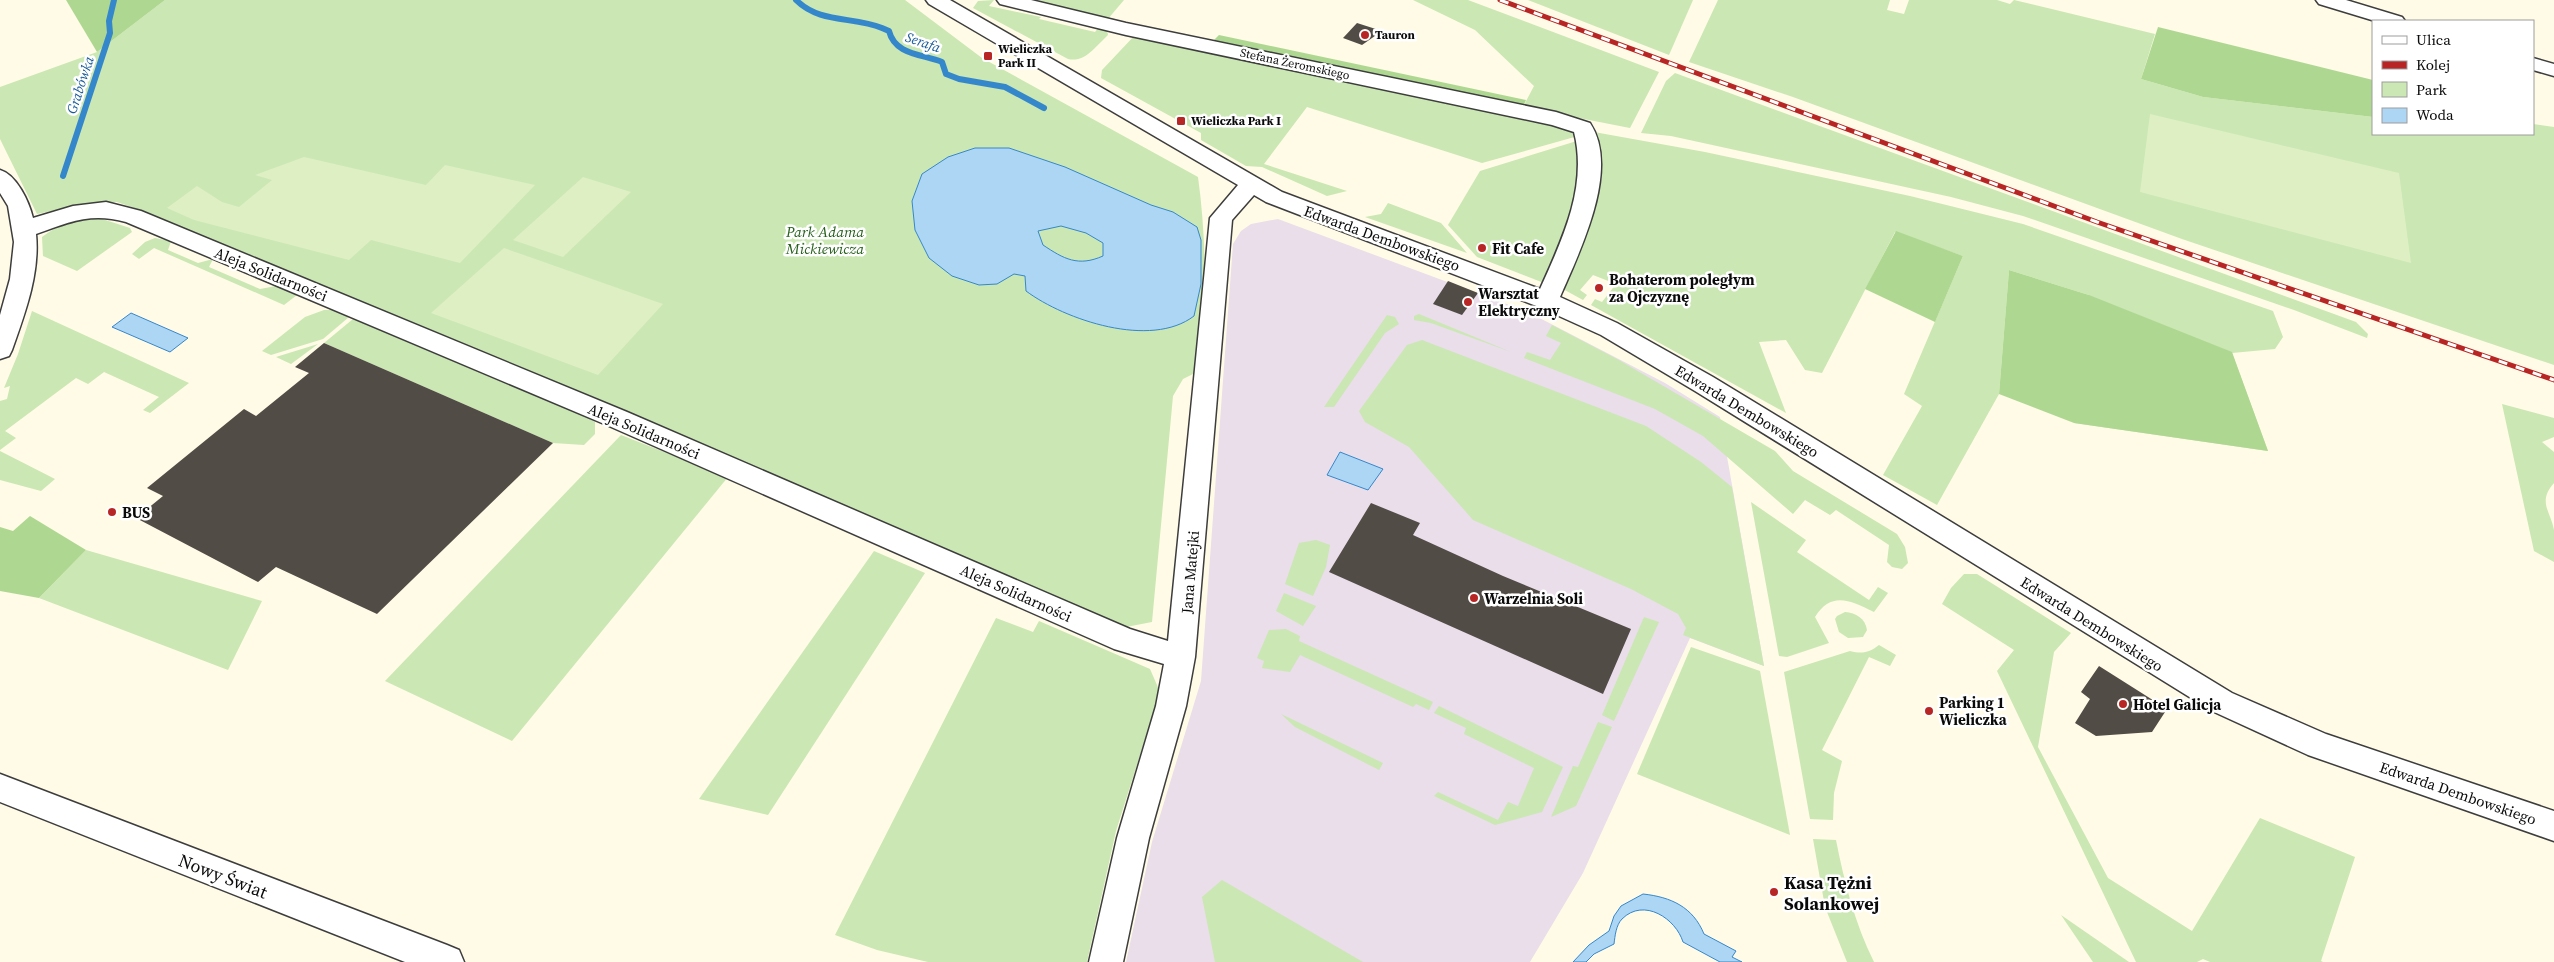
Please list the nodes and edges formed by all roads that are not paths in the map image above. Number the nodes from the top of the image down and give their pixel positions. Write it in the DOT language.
graph roads {
  1 [pos="1007,0"];
  2 [pos="2326,0"];
  3 [pos="950,3"];
  4 [pos="2392,20"];
  5 [pos="2534,64"];
  6 [pos="2554,70"];
  7 [pos="0,177"];
  8 [pos="1251,184"];
  9 [pos="9,203"];
  10 [pos="0,222"];
  11 [pos="23,230"];
  12 [pos="1550,295"];
  13 [pos="0,350"];
  14 [pos="1181,656"];
  15 [pos="0,788"];
  16 [pos="2554,826"];
  17 [pos="448,962"];
  18 [pos="1106,962"];
  1 -- 12 [label="street, Stefana Żeromskiego"];
  2 -- 4 [label="street"];
  3 -- 8 [label="street, Edwarda Dembowskiego"];
  5 -- 6 [label="street"];
  7 -- 9 [label="street"];
  8 -- 12 [label="street, Edwarda Dembowskiego"];
  8 -- 14 [label="street, Jana Matejki"];
  9 -- 11 [label="street"];
  10 -- 11 [label="street"];
  11 -- 13 [label="street"];
  11 -- 14 [label="street, Aleja Solidarności"];
  12 -- 16 [label="street, Edwarda Dembowskiego"];
  14 -- 18 [label="street, Jana Matejki"];
  15 -- 17 [label="street, Nowy Świat"];
}
